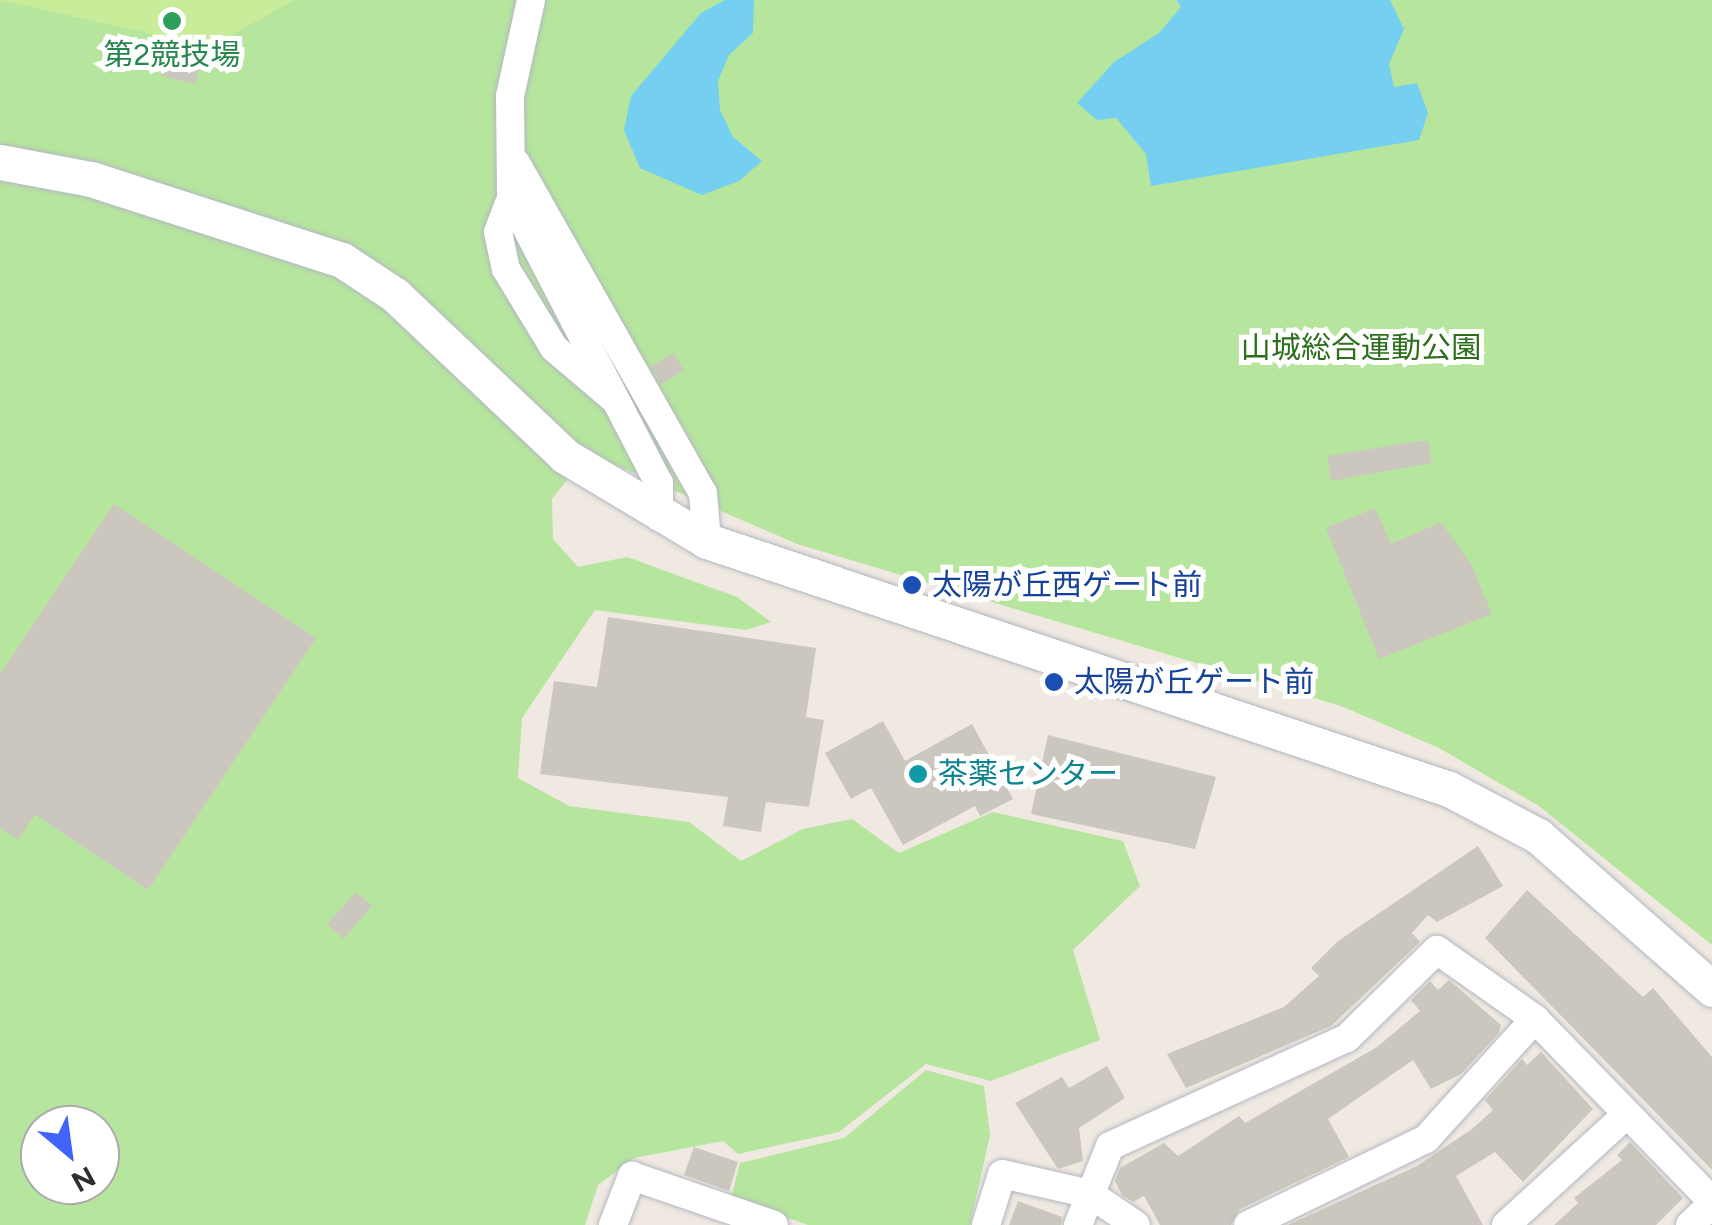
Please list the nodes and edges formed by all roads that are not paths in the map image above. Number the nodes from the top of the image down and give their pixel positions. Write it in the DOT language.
graph roads {
  1 [pos="531,0"];
  2 [pos="0,162"];
  3 [pos="516,163"];
  4 [pos="508,207"];
  5 [pos="623,406"];
  6 [pos="659,517"];
  7 [pos="707,541"];
  8 [pos="1712,988"];
  9 [pos="1535,1019"];
  10 [pos="1628,1114"];
  11 [pos="1090,1194"];
  12 [pos="1712,1203"];
  13 [pos="613,1225"];
  14 [pos="774,1225"];
  15 [pos="986,1225"];
  16 [pos="1078,1225"];
  17 [pos="1136,1225"];
  18 [pos="1248,1225"];
  19 [pos="1506,1225"];
  20 [pos="1690,1225"];
  1 -- 3 [label="street"];
  2 -- 6 [label="street"];
  3 -- 4 [label="street"];
  3 -- 7 [label="street"];
  4 -- 5 [label="street"];
  4 -- 5 [label="street"];
  5 -- 6 [label="street"];
  6 -- 7 [label="street"];
  7 -- 8 [label="street"];
  9 -- 10 [label="street"];
  9 -- 11 [label="street"];
  9 -- 18 [label="street"];
  10 -- 12 [label="street"];
  10 -- 19 [label="street"];
  11 -- 15 [label="street"];
  11 -- 16 [label="street"];
  11 -- 17 [label="street"];
  12 -- 20 [label="street"];
  13 -- 14 [label="street"];
}
